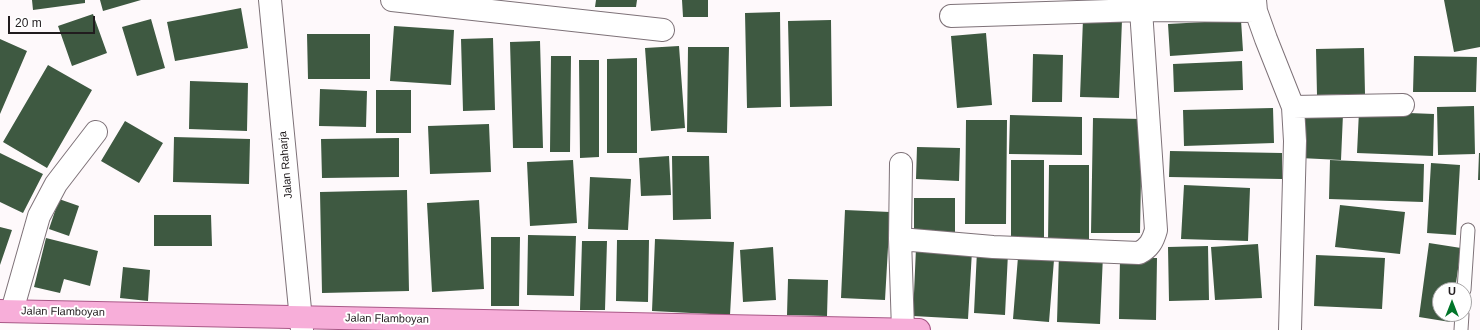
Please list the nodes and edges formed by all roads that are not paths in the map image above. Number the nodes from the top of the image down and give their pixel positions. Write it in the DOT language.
graph roads {
  1 [pos="270,0"];
  2 [pos="392,0"];
  3 [pos="1255,5"];
  4 [pos="1141,10"];
  5 [pos="951,16"];
  6 [pos="663,30"];
  7 [pos="1403,105"];
  8 [pos="1293,107"];
  9 [pos="96,132"];
  10 [pos="901,164"];
  11 [pos="1468,230"];
  12 [pos="900,239"];
  13 [pos="1465,282"];
  14 [pos="6,311"];
  15 [pos="301,324"];
  16 [pos="903,330"];
  17 [pos="919,330"];
  18 [pos="1290,330"];
  1 -- 15 [label="street, Jalan Raharja"];
  2 -- 6 [label="street"];
  3 -- 4 [label="street"];
  3 -- 8 [label="street"];
  4 -- 5 [label="street"];
  4 -- 12 [label="street"];
  7 -- 8 [label="street"];
  8 -- 18 [label="street"];
  9 -- 14 [label="street"];
  10 -- 12 [label="street"];
  11 -- 13 [label="lane"];
  12 -- 16 [label="street"];
  14 -- 15 [label="main road, Jalan Flamboyan"];
  15 -- 16 [label="main road, Jalan Flamboyan"];
  16 -- 17 [label="main road, Jalan Flamboyan"];
}
